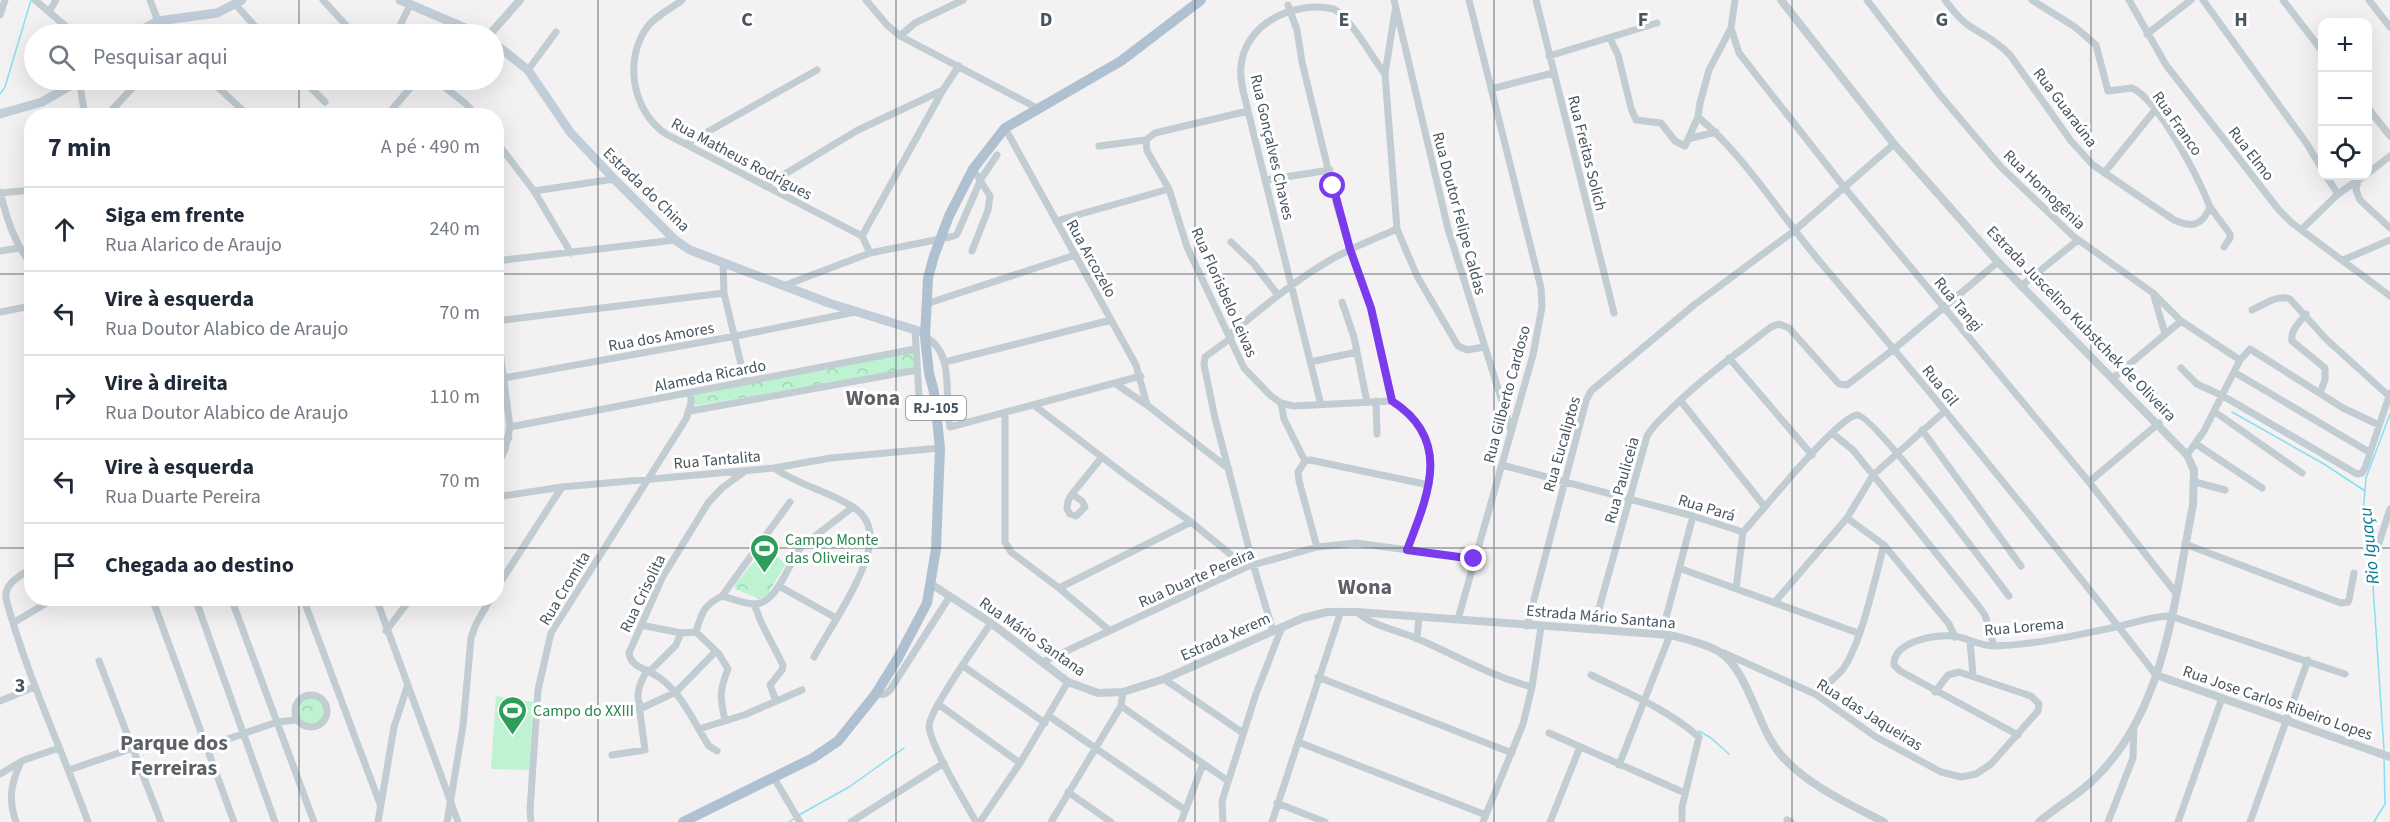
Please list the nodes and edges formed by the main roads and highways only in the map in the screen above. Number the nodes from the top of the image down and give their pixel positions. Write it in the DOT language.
graph roads {
  1 [pos="400,0"];
  2 [pos="1200,0"];
  3 [pos="239,2"];
  4 [pos="152,24"];
  5 [pos="447,24"];
  6 [pos="504,51"];
  7 [pos="63,90"];
  8 [pos="0,114"];
  9 [pos="922,333"];
  10 [pos="684,822"];
  1 -- 5 [label="main road"];
  2 -- 9 [label="main road, RJ-105"];
  3 -- 4 [label="main road"];
  6 -- 9 [label="main road, Estrada do China"];
  7 -- 8 [label="main road"];
  9 -- 10 [label="main road, RJ-105"];
}
